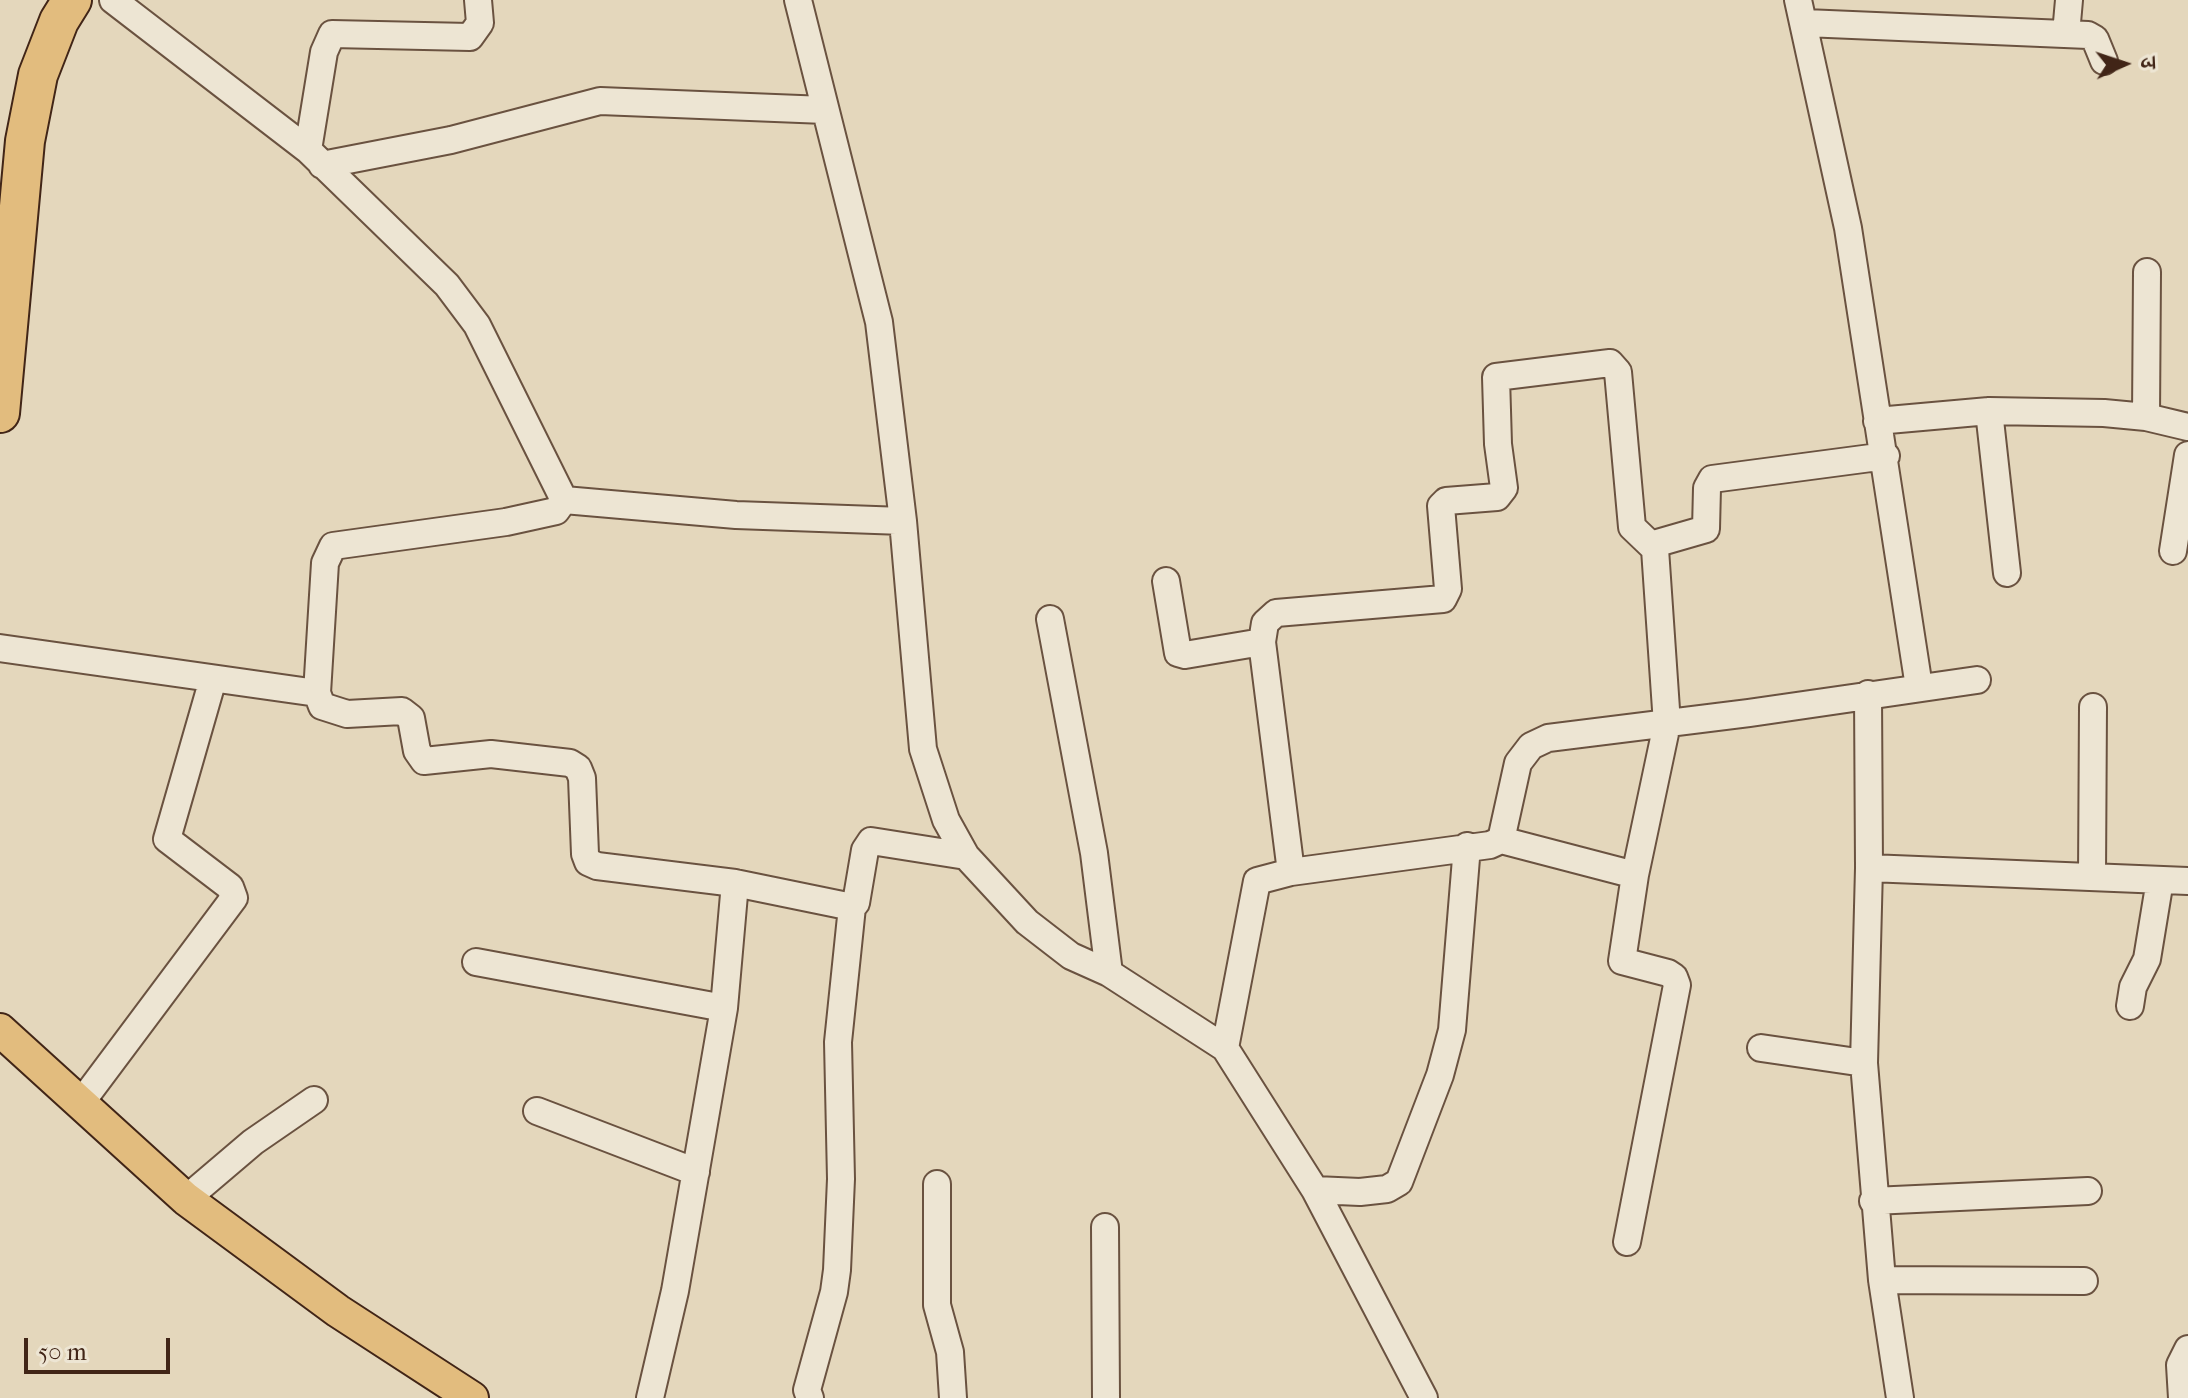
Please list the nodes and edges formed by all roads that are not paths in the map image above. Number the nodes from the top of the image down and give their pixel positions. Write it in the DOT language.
graph roads {
  1 [pos="113,0"];
  2 [pos="478,0"];
  3 [pos="798,0"];
  4 [pos="2069,0"];
  5 [pos="61,7"];
  6 [pos="1802,12"];
  7 [pos="2066,34"];
  8 [pos="2104,61"];
  9 [pos="825,110"];
  10 [pos="315,158"];
  11 [pos="2147,272"];
  12 [pos="1989,411"];
  13 [pos="0,413"];
  14 [pos="2146,417"];
  15 [pos="1877,421"];
  16 [pos="2188,427"];
  17 [pos="2188,455"];
  18 [pos="1886,456"];
  19 [pos="564,500"];
  20 [pos="903,521"];
  21 [pos="1654,544"];
  22 [pos="2173,551"];
  23 [pos="2007,573"];
  24 [pos="1166,581"];
  25 [pos="1050,619"];
  26 [pos="1262,642"];
  27 [pos="0,648"];
  28 [pos="213,679"];
  29 [pos="1977,680"];
  30 [pos="1919,687"];
  31 [pos="317,693"];
  32 [pos="1868,694"];
  33 [pos="2093,707"];
  34 [pos="1667,724"];
  35 [pos="1501,840"];
  36 [pos="1467,846"];
  37 [pos="966,856"];
  38 [pos="1869,868"];
  39 [pos="1291,872"];
  40 [pos="1635,875"];
  41 [pos="2092,876"];
  42 [pos="2160,880"];
  43 [pos="2188,881"];
  44 [pos="735,883"];
  45 [pos="852,907"];
  46 [pos="476,962"];
  47 [pos="1109,973"];
  48 [pos="2130,1006"];
  49 [pos="724,1008"];
  50 [pos="0,1030"];
  51 [pos="1225,1048"];
  52 [pos="1761,1048"];
  53 [pos="1864,1063"];
  54 [pos="314,1100"];
  55 [pos="80,1104"];
  56 [pos="537,1111"];
  57 [pos="696,1172"];
  58 [pos="937,1184"];
  59 [pos="1315,1190"];
  60 [pos="2088,1191"];
  61 [pos="186,1199"];
  62 [pos="1873,1201"];
  63 [pos="1105,1227"];
  64 [pos="1627,1242"];
  65 [pos="1882,1280"];
  66 [pos="2084,1281"];
  67 [pos="2188,1349"];
  68 [pos="472,1398"];
  69 [pos="650,1398"];
  70 [pos="810,1398"];
  71 [pos="953,1398"];
  72 [pos="1106,1398"];
  73 [pos="1424,1398"];
  74 [pos="1900,1398"];
  75 [pos="2182,1398"];
  1 -- 10 [label="street"];
  2 -- 10 [label="street"];
  3 -- 9 [label="street"];
  4 -- 7 [label="street"];
  5 -- 13 [label="highway"];
  6 -- 7 [label="street"];
  6 -- 15 [label="street"];
  7 -- 8 [label="street"];
  9 -- 10 [label="street"];
  9 -- 20 [label="street"];
  10 -- 19 [label="street"];
  11 -- 14 [label="street"];
  12 -- 14 [label="street"];
  12 -- 15 [label="street"];
  12 -- 23 [label="street"];
  14 -- 16 [label="street"];
  15 -- 18 [label="street"];
  17 -- 22 [label="street"];
  18 -- 21 [label="street"];
  18 -- 30 [label="street"];
  19 -- 20 [label="street"];
  19 -- 31 [label="street"];
  20 -- 37 [label="street"];
  21 -- 26 [label="street"];
  21 -- 34 [label="street"];
  24 -- 26 [label="street"];
  25 -- 47 [label="street"];
  26 -- 39 [label="street"];
  27 -- 28 [label="street"];
  28 -- 31 [label="street"];
  28 -- 55 [label="street"];
  29 -- 30 [label="street"];
  30 -- 32 [label="street"];
  31 -- 44 [label="street"];
  32 -- 34 [label="street"];
  32 -- 38 [label="street"];
  33 -- 41 [label="street"];
  34 -- 35 [label="street"];
  34 -- 40 [label="street"];
  35 -- 36 [label="street"];
  35 -- 40 [label="street"];
  36 -- 39 [label="street"];
  36 -- 59 [label="street"];
  37 -- 45 [label="street"];
  37 -- 47 [label="street"];
  38 -- 41 [label="street"];
  38 -- 53 [label="street"];
  39 -- 51 [label="street"];
  40 -- 64 [label="street"];
  41 -- 42 [label="street"];
  42 -- 43 [label="street"];
  42 -- 48 [label="street"];
  44 -- 45 [label="street"];
  44 -- 49 [label="street"];
  45 -- 70 [label="street"];
  46 -- 49 [label="street"];
  47 -- 51 [label="street"];
  49 -- 57 [label="street"];
  50 -- 55 [label="main road"];
  51 -- 59 [label="street"];
  52 -- 53 [label="street"];
  53 -- 62 [label="street"];
  54 -- 61 [label="street"];
  55 -- 61 [label="main road"];
  56 -- 57 [label="street"];
  57 -- 69 [label="street"];
  58 -- 71 [label="street"];
  59 -- 73 [label="street"];
  60 -- 62 [label="street"];
  61 -- 68 [label="main road"];
  62 -- 65 [label="street"];
  63 -- 72 [label="street"];
  65 -- 66 [label="street"];
  65 -- 74 [label="street"];
  67 -- 75 [label="street"];
}
